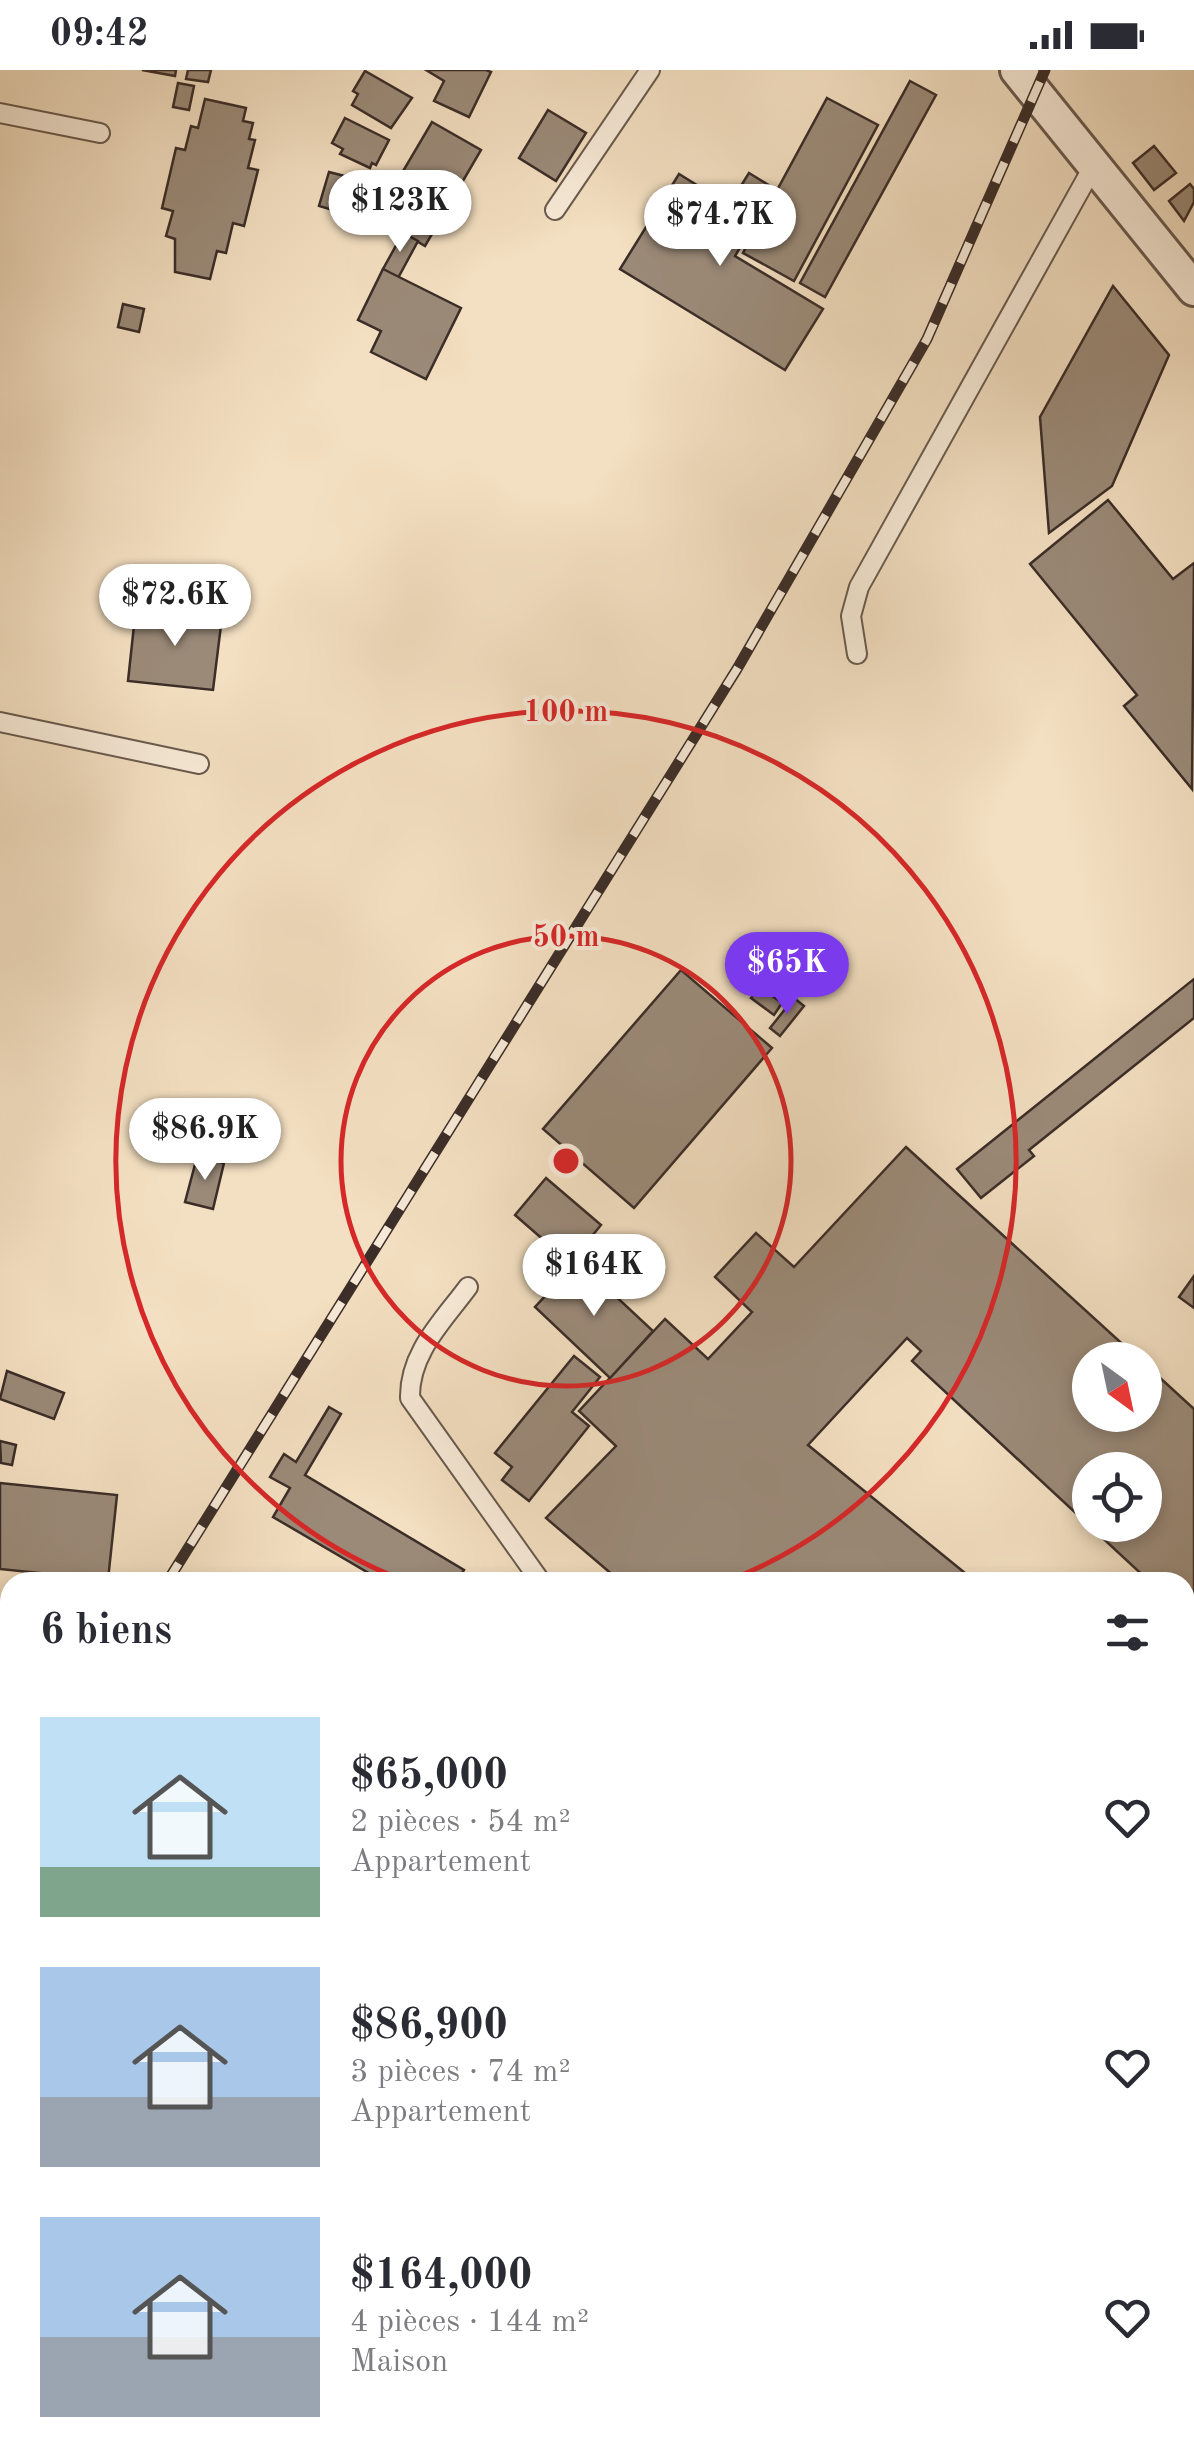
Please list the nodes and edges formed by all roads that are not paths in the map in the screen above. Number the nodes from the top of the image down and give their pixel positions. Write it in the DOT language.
graph roads {
  1 [pos="650,70"];
  2 [pos="1017,70"];
  3 [pos="0,112"];
  4 [pos="100,133"];
  5 [pos="1094,165"];
  6 [pos="556,210"];
  7 [pos="1194,289"];
  8 [pos="857,654"];
  9 [pos="0,722"];
  10 [pos="199,764"];
  11 [pos="468,1287"];
  12 [pos="534,1572"];
  1 -- 6 [label="lane"];
  2 -- 5 [label="street"];
  3 -- 4 [label="lane"];
  5 -- 7 [label="street"];
  5 -- 8 [label="lane"];
  9 -- 10 [label="lane"];
  11 -- 12 [label="lane"];
}
